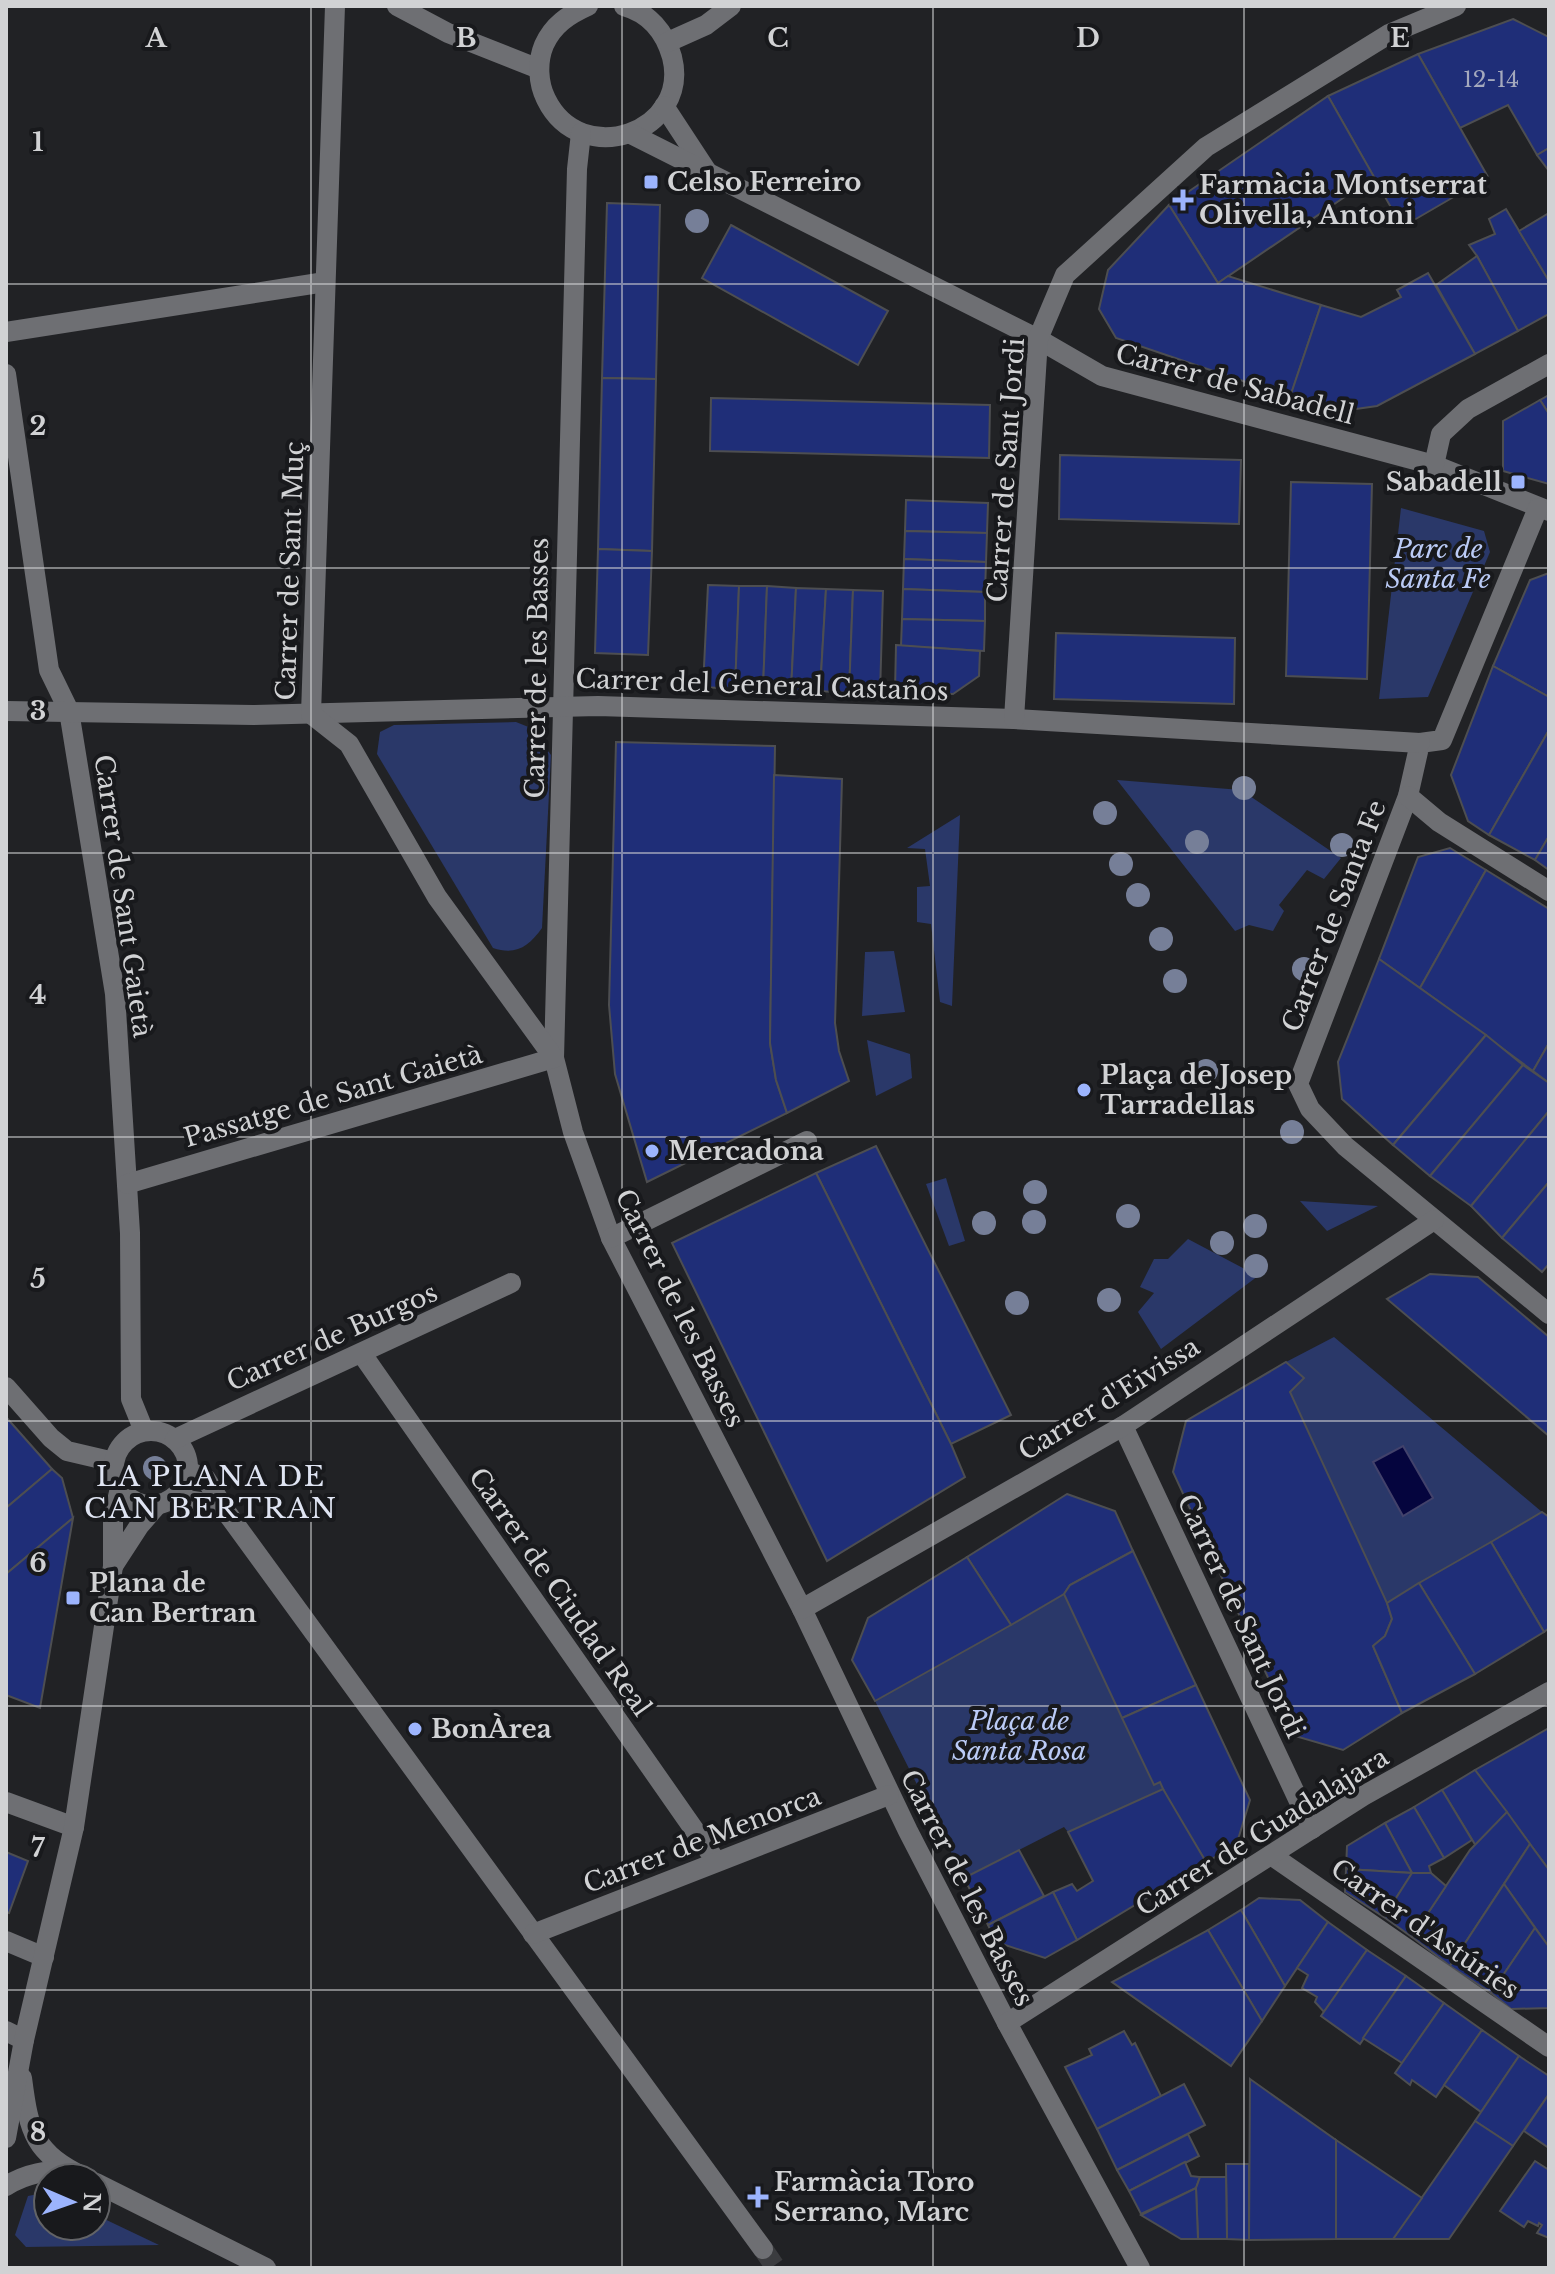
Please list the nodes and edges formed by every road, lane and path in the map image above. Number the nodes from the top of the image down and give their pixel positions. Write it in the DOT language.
graph roads {
  1 [pos="335,6"];
  2 [pos="397,6"];
  3 [pos="426,6"];
  4 [pos="624,6"];
  5 [pos="731,6"];
  6 [pos="1456,6"];
  7 [pos="584,7"];
  8 [pos="448,33"];
  9 [pos="668,42"];
  10 [pos="539,69"];
  11 [pos="664,106"];
  12 [pos="581,133"];
  13 [pos="631,134"];
  14 [pos="706,170"];
  15 [pos="325,282"];
  16 [pos="6,332"];
  17 [pos="1038,339"];
  18 [pos="1549,364"];
  19 [pos="6,374"];
  20 [pos="1434,465"];
  21 [pos="1544,510"];
  22 [pos="562,705"];
  23 [pos="6,711"];
  24 [pos="69,711"];
  25 [pos="311,714"];
  26 [pos="1014,719"];
  27 [pos="1420,743"];
  28 [pos="1408,796"];
  29 [pos="1549,891"];
  30 [pos="554,1058"];
  31 [pos="807,1141"];
  32 [pos="127,1184"];
  33 [pos="1434,1220"];
  34 [pos="611,1238"];
  35 [pos="511,1283"];
  36 [pos="1549,1314"];
  37 [pos="362,1354"];
  38 [pos="6,1387"];
  39 [pos="1123,1426"];
  40 [pos="144,1431"];
  41 [pos="175,1439"];
  42 [pos="114,1462"];
  43 [pos="188,1471"];
  44 [pos="120,1488"];
  45 [pos="166,1501"];
  46 [pos="227,1513"];
  47 [pos="113,1566"];
  48 [pos="802,1609"];
  49 [pos="1549,1692"];
  50 [pos="889,1795"];
  51 [pos="6,1802"];
  52 [pos="74,1827"];
  53 [pos="1312,1829"];
  54 [pos="1271,1855"];
  55 [pos="716,1861"];
  56 [pos="533,1934"];
  57 [pos="6,1941"];
  58 [pos="44,1957"];
  59 [pos="1007,2023"];
  60 [pos="15,2035"];
  61 [pos="1546,2041"];
  62 [pos="20,2062"];
  63 [pos="6,2138"];
  64 [pos="60,2162"];
  65 [pos="32,2174"];
  66 [pos="6,2186"];
  67 [pos="112,2191"];
  68 [pos="763,2249"];
  69 [pos="266,2268"];
  70 [pos="1140,2268"];
  1 -- 15 [label="street, Carrer de Sant Muç"];
  2 -- 8 [label="street"];
  3 -- 8 [label="street"];
  4 -- 9 [label="street"];
  5 -- 9 [label="street"];
  6 -- 17 [label="street, Carrer de Sant Jordi"];
  7 -- 10 [label="street"];
  8 -- 10 [label="street"];
  9 -- 11 [label="street"];
  10 -- 12 [label="street"];
  11 -- 13 [label="street"];
  11 -- 14 [label="street, Carrer de Sabadell"];
  12 -- 13 [label="street"];
  12 -- 22 [label="street, Carrer de les Basses"];
  13 -- 14 [label="street, Carrer de Sabadell"];
  14 -- 17 [label="street, Carrer de Sabadell"];
  15 -- 16 [label="street"];
  15 -- 25 [label="street, Carrer de Sant Muç"];
  17 -- 20 [label="street, Carrer de Sabadell"];
  17 -- 26 [label="street, Carrer de Sant Jordi"];
  18 -- 20 [label="street"];
  19 -- 24 [label="street, Carrer de Sant Gaietà"];
  20 -- 21 [label="street, Carrer de Sabadell"];
  21 -- 27 [label="street"];
  22 -- 25 [label="street, Carrer del General Castaños"];
  22 -- 26 [label="street, Carrer del General Castaños"];
  22 -- 30 [label="street, Carrer de les Basses"];
  23 -- 24 [label="street, Carrer del General Castaños"];
  24 -- 25 [label="street, Carrer del General Castaños"];
  24 -- 32 [label="street, Carrer de Sant Gaietà"];
  25 -- 30 [label="street, Carrer de Sant Muç"];
  26 -- 27 [label="street, Carrer del General Castaños"];
  27 -- 28 [label="street, Carrer de Santa Fe"];
  28 -- 29 [label="street"];
  28 -- 33 [label="street, Carrer de Santa Fe"];
  30 -- 32 [label="street, Passatge de Sant Gaietà"];
  30 -- 34 [label="street, Carrer de les Basses"];
  31 -- 34 [label="street"];
  32 -- 40 [label="street, Carrer de Sant Gaietà"];
  33 -- 36 [label="street, Carrer de Santa Fe"];
  33 -- 39 [label="street, Carrer d'Eivissa"];
  34 -- 48 [label="street, Carrer de les Basses"];
  35 -- 37 [label="street, Carrer de Burgos"];
  37 -- 41 [label="street, Carrer de Burgos"];
  37 -- 55 [label="street, Carrer de Ciudad Real"];
  38 -- 42 [label="street"];
  39 -- 48 [label="street, Carrer d'Eivissa"];
  39 -- 53 [label="street, Carrer de Sant Jordi"];
  40 -- 41 [label="street"];
  40 -- 42 [label="street"];
  41 -- 43 [label="street"];
  42 -- 44 [label="street"];
  43 -- 45 [label="street"];
  43 -- 46 [label="street"];
  44 -- 45 [label="street"];
  44 -- 47 [label="street"];
  45 -- 46 [label="street"];
  45 -- 47 [label="street"];
  46 -- 56 [label="street"];
  47 -- 52 [label="street"];
  48 -- 50 [label="street, Carrer de les Basses"];
  49 -- 53 [label="street, Carrer de Guadalajara"];
  50 -- 55 [label="street, Carrer de Menorca"];
  50 -- 59 [label="street, Carrer de les Basses"];
  51 -- 52 [label="street"];
  52 -- 58 [label="street"];
  53 -- 54 [label="street, Carrer de Guadalajara"];
  54 -- 59 [label="street, Carrer de Guadalajara"];
  54 -- 61 [label="street, Carrer d'Astúries"];
  55 -- 56 [label="street, Carrer de Menorca"];
  56 -- 68 [label="street"];
  57 -- 58 [label="street"];
  58 -- 60 [label="street"];
  59 -- 70 [label="street, Carrer de les Basses"];
  60 -- 62 [label="street"];
  62 -- 63 [label="street"];
  62 -- 64 [label="street"];
  65 -- 66 [label="street"];
  67 -- 69 [label="street"];
}
